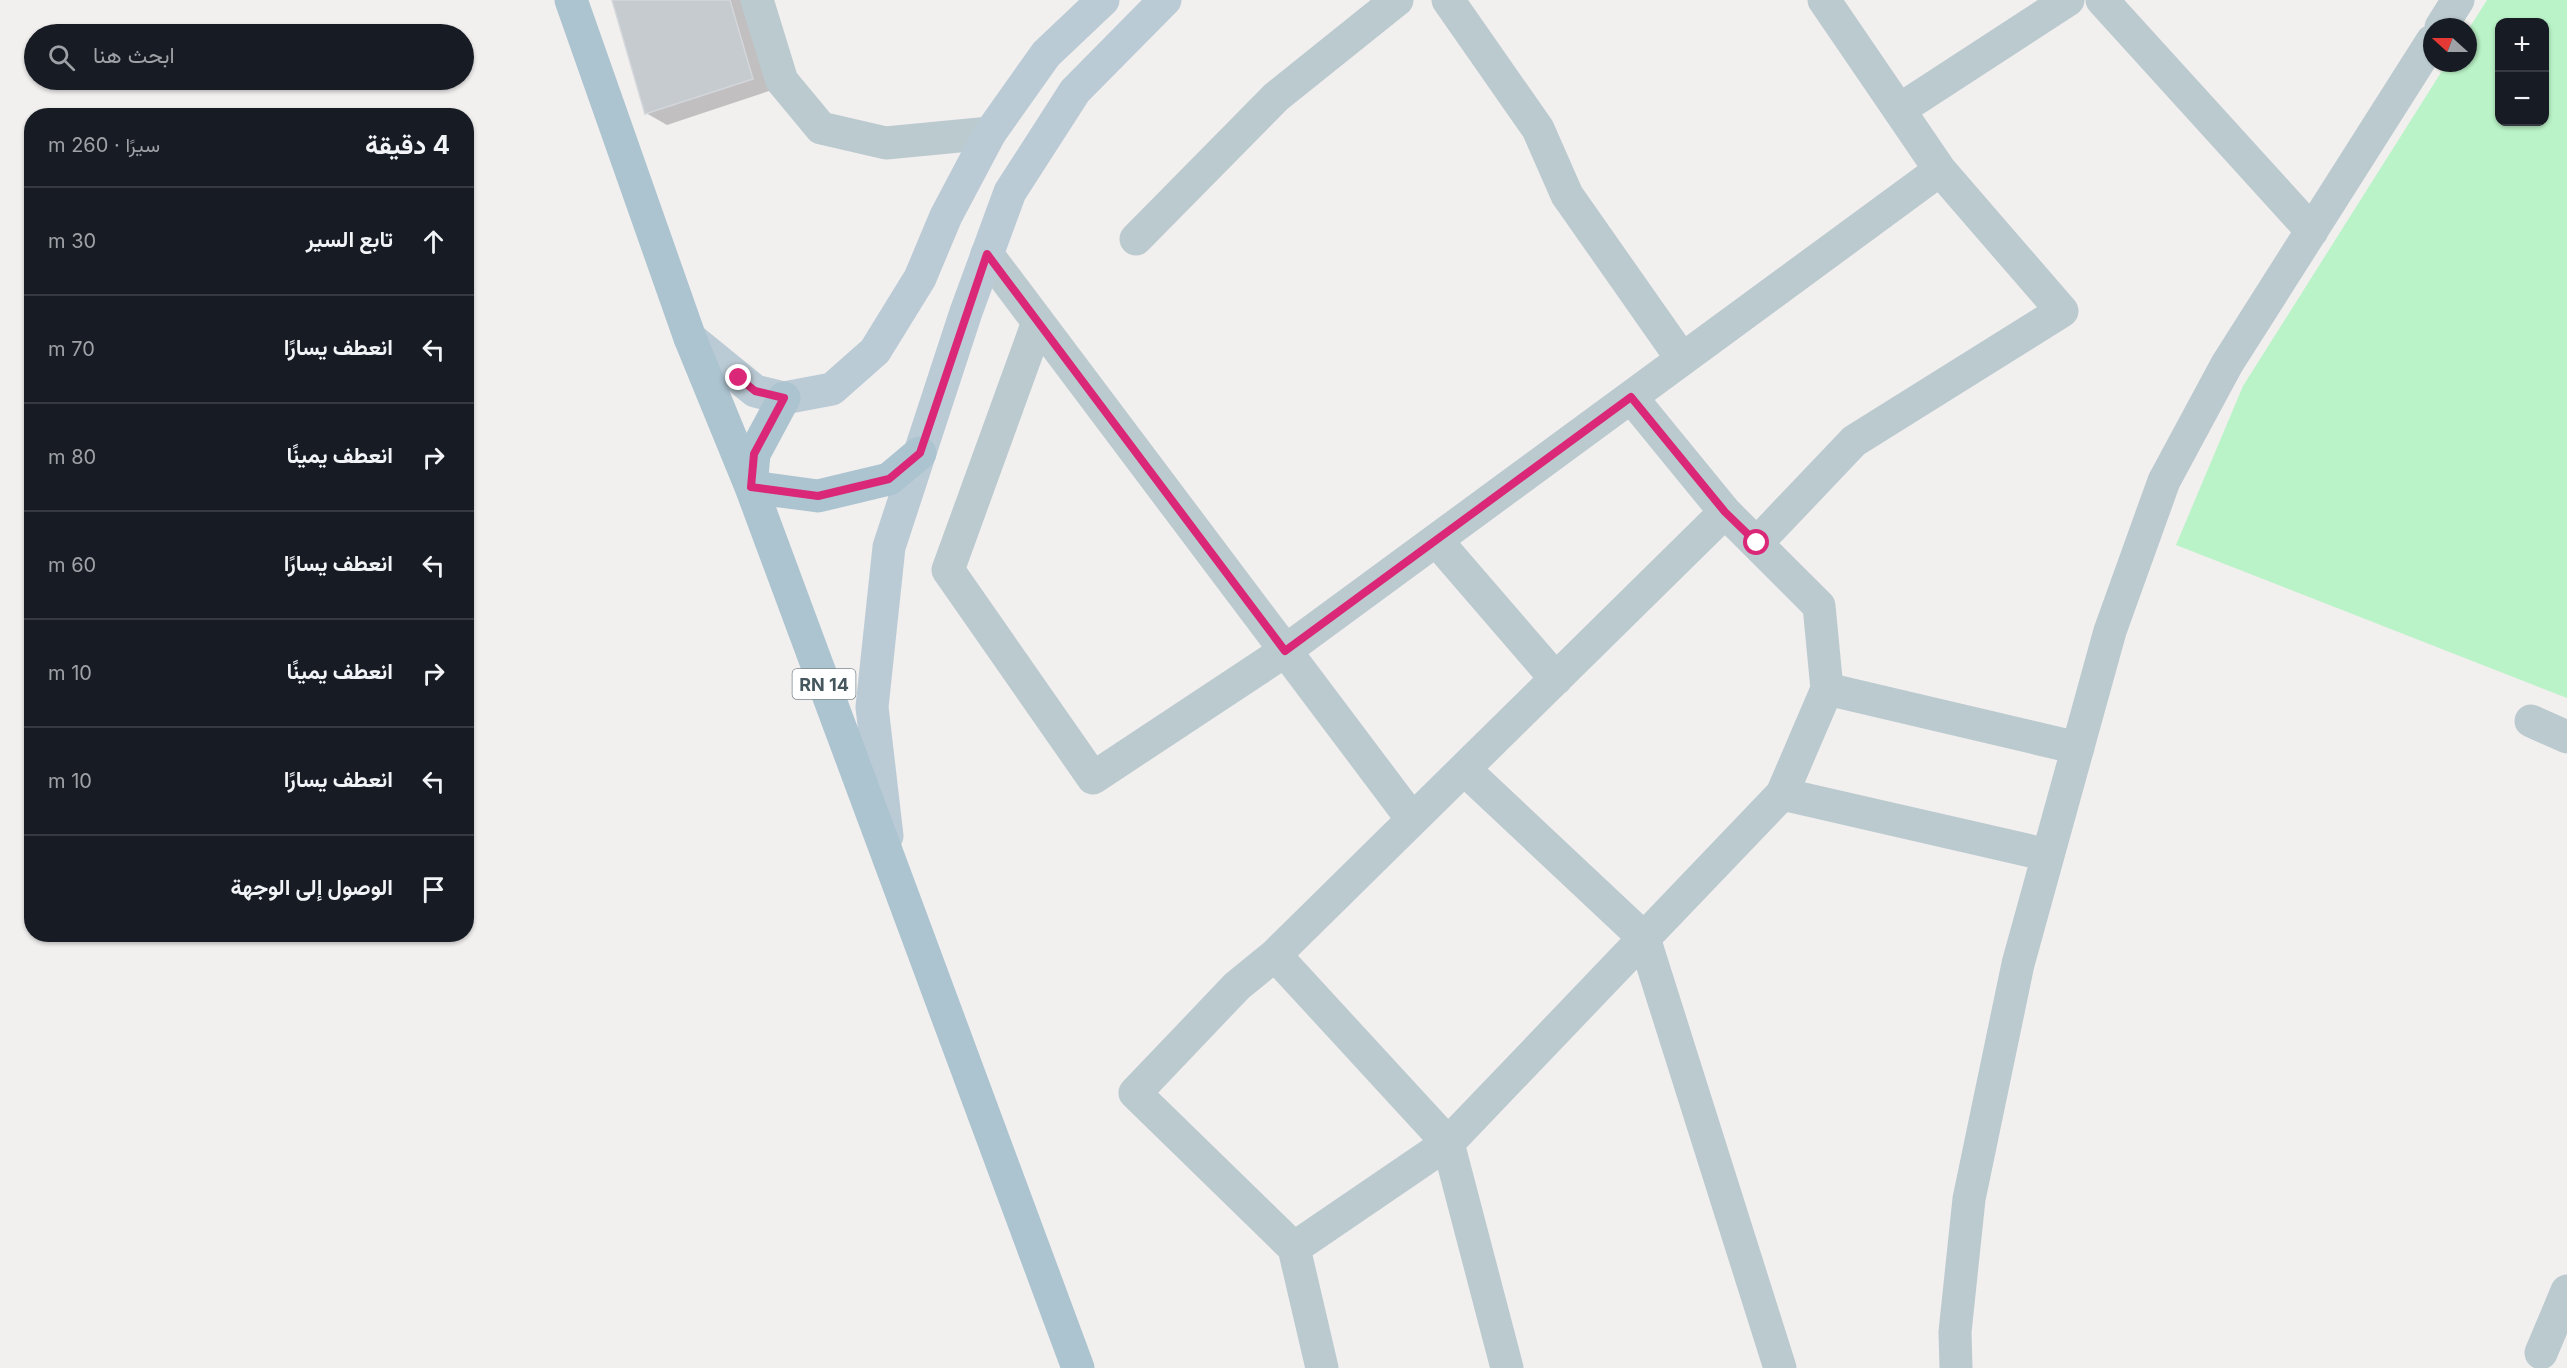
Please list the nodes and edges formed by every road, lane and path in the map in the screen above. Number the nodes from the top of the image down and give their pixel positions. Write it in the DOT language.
graph roads {
  1 [pos="571,0"];
  2 [pos="757,0"];
  3 [pos="1102,0"];
  4 [pos="1165,0"];
  5 [pos="1397,0"];
  6 [pos="1448,0"];
  7 [pos="1824,0"];
  8 [pos="2068,0"];
  9 [pos="2102,0"];
  10 [pos="2458,0"];
  11 [pos="2447,18"];
  12 [pos="2423,55"];
  13 [pos="1899,110"];
  14 [pos="990,133"];
  15 [pos="1940,170"];
  16 [pos="2312,231"];
  17 [pos="1136,239"];
  18 [pos="987,254"];
  19 [pos="1038,322"];
  20 [pos="690,338"];
  21 [pos="1682,359"];
  22 [pos="1631,397"];
  23 [pos="784,398"];
  24 [pos="920,453"];
  25 [pos="751,487"];
  26 [pos="1725,512"];
  27 [pos="1436,540"];
  28 [pos="1757,543"];
  29 [pos="1285,651"];
  30 [pos="1556,679"];
  31 [pos="1827,689"];
  32 [pos="2530,722"];
  33 [pos="2567,737"];
  34 [pos="2078,748"];
  35 [pos="1464,769"];
  36 [pos="1782,794"];
  37 [pos="1412,819"];
  38 [pos="2049,855"];
  39 [pos="891,867"];
  40 [pos="1644,938"];
  41 [pos="1275,955"];
  42 [pos="1448,1143"];
  43 [pos="1294,1248"];
  44 [pos="2567,1291"];
  45 [pos="2541,1353"];
  46 [pos="1078,1368"];
  47 [pos="1322,1368"];
  48 [pos="1508,1368"];
  49 [pos="1780,1368"];
  50 [pos="1956,1368"];
  1 -- 20 [label="main road, RN 14"];
  2 -- 14 [label="street"];
  3 -- 14 [label="main road"];
  4 -- 18 [label="main road"];
  5 -- 17 [label="street"];
  6 -- 21 [label="street"];
  7 -- 13 [label="street"];
  8 -- 13 [label="street"];
  9 -- 16 [label="street"];
  10 -- 11 [label="street"];
  12 -- 16 [label="street"];
  13 -- 15 [label="street"];
  14 -- 23 [label="main road"];
  15 -- 21 [label="street"];
  15 -- 28 [label="street"];
  16 -- 34 [label="street"];
  18 -- 19 [label="street"];
  18 -- 24 [label="main road"];
  19 -- 29 [label="street"];
  19 -- 29 [label="street"];
  20 -- 23 [label="main road"];
  20 -- 25 [label="main road, RN 14"];
  21 -- 22 [label="street"];
  22 -- 26 [label="street"];
  22 -- 27 [label="street"];
  23 -- 25 [label="main road"];
  24 -- 25 [label="main road"];
  24 -- 39 [label="main road"];
  25 -- 39 [label="main road, RN 14"];
  26 -- 28 [label="street"];
  26 -- 30 [label="street"];
  27 -- 29 [label="street"];
  27 -- 30 [label="street"];
  28 -- 31 [label="street"];
  29 -- 37 [label="street"];
  30 -- 35 [label="street"];
  31 -- 34 [label="street"];
  31 -- 36 [label="street"];
  32 -- 33 [label="street"];
  34 -- 38 [label="street"];
  35 -- 37 [label="street"];
  35 -- 40 [label="street"];
  36 -- 38 [label="street"];
  36 -- 40 [label="street"];
  37 -- 41 [label="street"];
  38 -- 50 [label="street"];
  39 -- 46 [label="main road, RN 14"];
  40 -- 42 [label="street"];
  40 -- 49 [label="street"];
  41 -- 42 [label="street"];
  41 -- 43 [label="street"];
  42 -- 43 [label="street"];
  42 -- 48 [label="street"];
  43 -- 47 [label="street"];
  44 -- 45 [label="street"];
}
